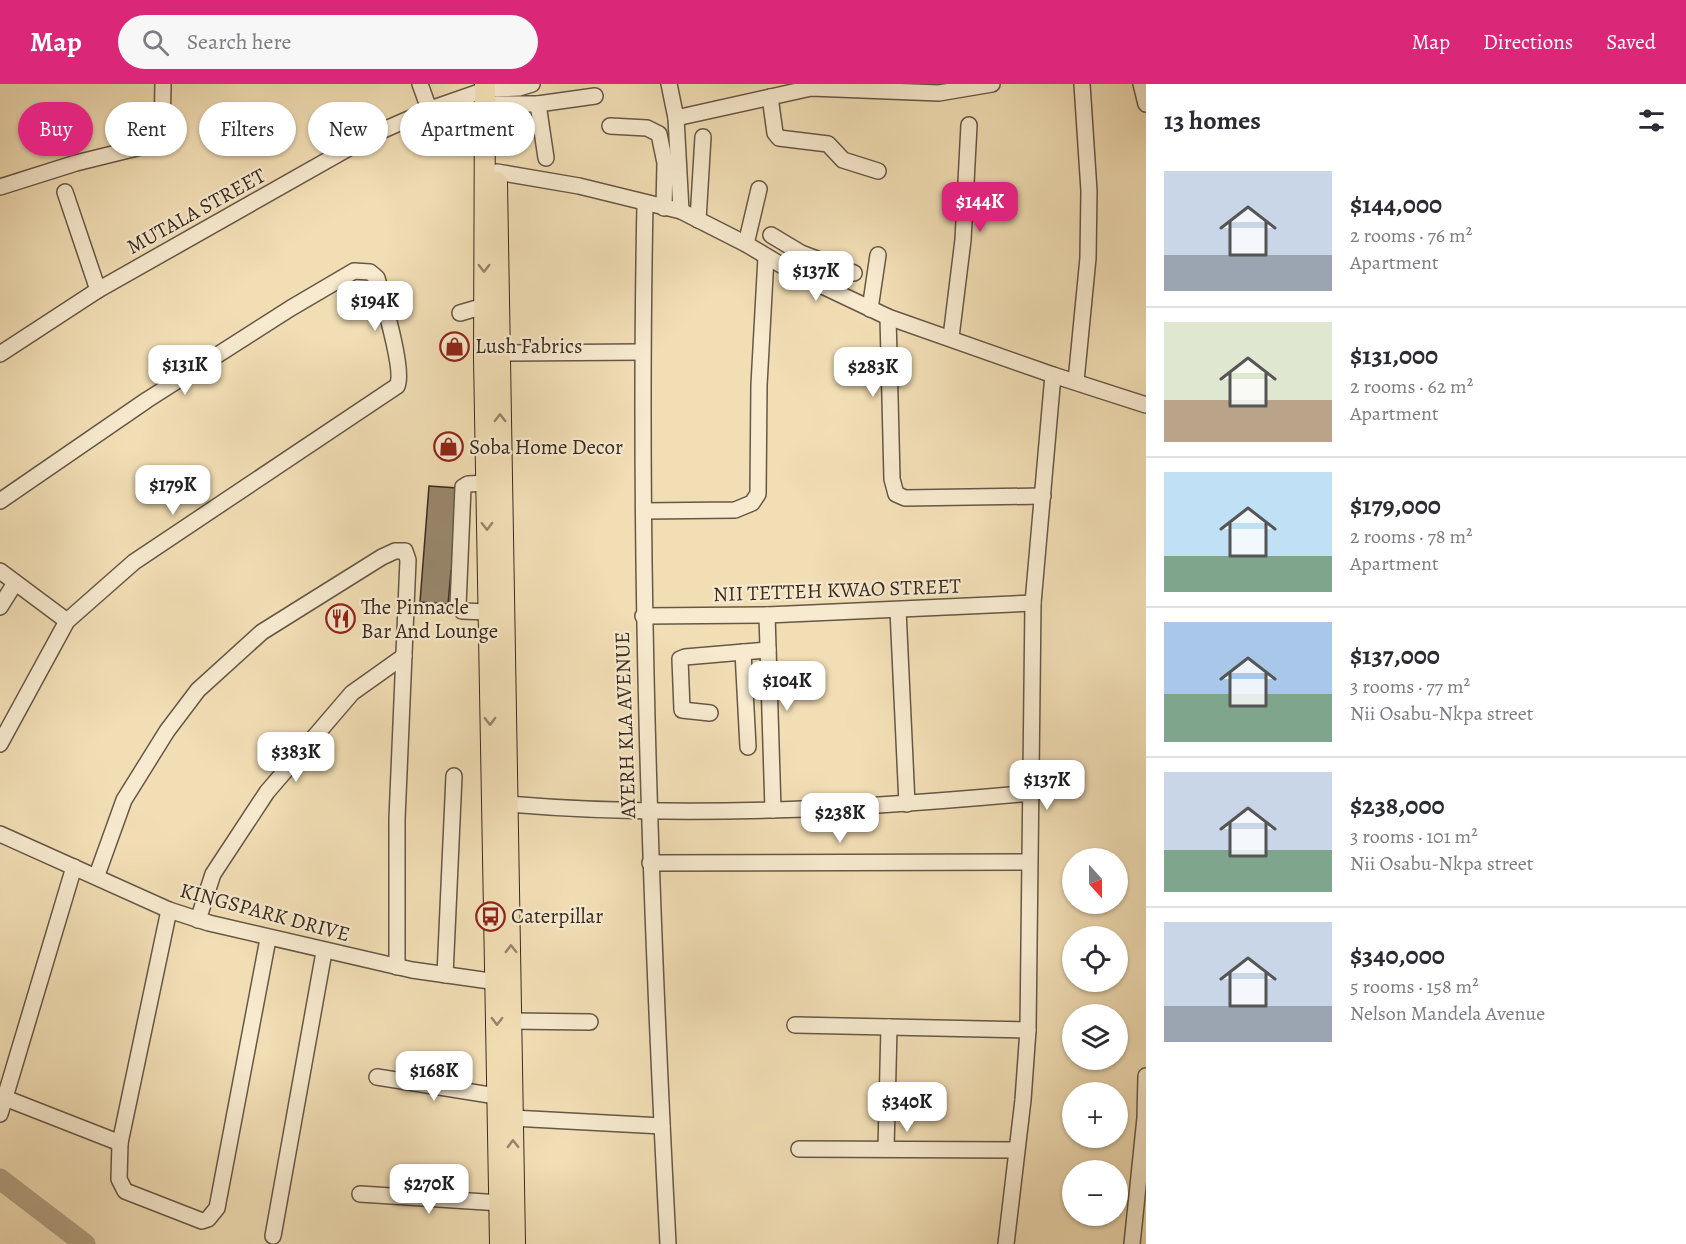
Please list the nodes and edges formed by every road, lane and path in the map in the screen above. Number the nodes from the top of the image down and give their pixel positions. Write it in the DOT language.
graph roads {
  1 [pos="163,84"];
  2 [pos="420,84"];
  3 [pos="532,84"];
  4 [pos="669,84"];
  5 [pos="992,84"];
  6 [pos="1082,84"];
  7 [pos="1141,84"];
  8 [pos="825,86"];
  9 [pos="491,90"];
  10 [pos="595,96"];
  11 [pos="770,97"];
  12 [pos="426,102"];
  13 [pos="454,102"];
  14 [pos="538,104"];
  15 [pos="1146,104"];
  16 [pos="676,118"];
  17 [pos="400,123"];
  18 [pos="969,125"];
  19 [pos="610,126"];
  20 [pos="703,137"];
  21 [pos="546,158"];
  22 [pos="878,171"];
  23 [pos="497,172"];
  24 [pos="0,187"];
  25 [pos="759,189"];
  26 [pos="65,192"];
  27 [pos="645,204"];
  28 [pos="664,208"];
  29 [pos="681,212"];
  30 [pos="698,220"];
  31 [pos="771,235"];
  32 [pos="746,244"];
  33 [pos="801,253"];
  34 [pos="878,255"];
  35 [pos="766,257"];
  36 [pos="793,272"];
  37 [pos="854,273"];
  38 [pos="98,290"];
  39 [pos="484,306"];
  40 [pos="870,309"];
  41 [pos="460,313"];
  42 [pos="888,317"];
  43 [pos="951,337"];
  44 [pos="642,352"];
  45 [pos="500,353"];
  46 [pos="0,354"];
  47 [pos="1053,375"];
  48 [pos="1076,381"];
  49 [pos="1146,405"];
  50 [pos="493,462"];
  51 [pos="486,483"];
  52 [pos="1043,496"];
  53 [pos="0,501"];
  54 [pos="644,511"];
  55 [pos="0,571"];
  56 [pos="15,583"];
  57 [pos="1033,603"];
  58 [pos="0,607"];
  59 [pos="898,610"];
  60 [pos="488,612"];
  61 [pos="767,615"];
  62 [pos="643,616"];
  63 [pos="67,621"];
  64 [pos="768,650"];
  65 [pos="743,652"];
  66 [pos="404,656"];
  67 [pos="710,713"];
  68 [pos="0,744"];
  69 [pos="748,747"];
  70 [pos="454,776"];
  71 [pos="1031,793"];
  72 [pos="507,804"];
  73 [pos="907,804"];
  74 [pos="648,810"];
  75 [pos="773,810"];
  76 [pos="0,834"];
  77 [pos="1029,861"];
  78 [pos="650,863"];
  79 [pos="74,867"];
  80 [pos="97,875"];
  81 [pos="170,910"];
  82 [pos="198,920"];
  83 [pos="268,939"];
  84 [pos="324,952"];
  85 [pos="397,967"];
  86 [pos="445,975"];
  87 [pos="497,982"];
  88 [pos="512,1021"];
  89 [pos="590,1022"];
  90 [pos="795,1025"];
  91 [pos="890,1027"];
  92 [pos="1028,1030"];
  93 [pos="1146,1076"];
  94 [pos="377,1077"];
  95 [pos="496,1096"];
  96 [pos="6,1098"];
  97 [pos="0,1114"];
  98 [pos="512,1118"];
  99 [pos="662,1126"];
  100 [pos="120,1143"];
  101 [pos="799,1149"];
  102 [pos="886,1149"];
  103 [pos="1015,1150"];
  104 [pos="360,1194"];
  105 [pos="501,1203"];
  106 [pos="273,1236"];
  107 [pos="500,1244"];
  108 [pos="515,1244"];
  109 [pos="668,1244"];
  110 [pos="1006,1244"];
  111 [pos="1132,1244"];
  1 -- 24 [label="street"];
  2 -- 12 [label="street"];
  3 -- 9 [label="street"];
  4 -- 16 [label="street"];
  5 -- 8 [label="street"];
  6 -- 48 [label="street"];
  7 -- 15 [label="street"];
  8 -- 11 [label="street"];
  9 -- 13 [label="street, MUTALA STREET"];
  9 -- 14 [label="street"];
  9 -- 23 [label="main road"];
  9 -- 39 [label="main road, one-way"];
  10 -- 14 [label="street"];
  11 -- 16 [label="street"];
  11 -- 22 [label="street"];
  14 -- 21 [label="street"];
  16 -- 29 [label="street"];
  17 -- 38 [label="street, MUTALA STREET"];
  18 -- 43 [label="street"];
  19 -- 28 [label="street"];
  20 -- 30 [label="street"];
  23 -- 27 [label="street"];
  23 -- 45 [label="main road"];
  25 -- 32 [label="street"];
  26 -- 38 [label="street"];
  27 -- 28 [label="street"];
  27 -- 44 [label="street, AYERH KLA AVENUE"];
  28 -- 29 [label="street"];
  29 -- 30 [label="street"];
  30 -- 32 [label="street"];
  31 -- 33 [label="street"];
  32 -- 35 [label="street"];
  33 -- 36 [label="street"];
  33 -- 37 [label="street"];
  34 -- 40 [label="street"];
  35 -- 36 [label="street"];
  35 -- 54 [label="street"];
  36 -- 40 [label="street"];
  38 -- 46 [label="street, MUTALA STREET"];
  39 -- 41 [label="street"];
  39 -- 50 [label="main road"];
  40 -- 42 [label="street"];
  42 -- 43 [label="street"];
  42 -- 52 [label="street"];
  43 -- 47 [label="street"];
  44 -- 45 [label="street"];
  44 -- 54 [label="street, AYERH KLA AVENUE"];
  50 -- 45 [label="main road, one-way"];
  47 -- 48 [label="street"];
  47 -- 52 [label="street"];
  48 -- 49 [label="street"];
  50 -- 51 [label="main road"];
  50 -- 72 [label="main road"];
  51 -- 60 [label="main road, one-way"];
  51 -- 60 [label="street"];
  52 -- 57 [label="street"];
  53 -- 63 [label="street"];
  54 -- 62 [label="street, AYERH KLA AVENUE"];
  55 -- 56 [label="street"];
  56 -- 58 [label="street"];
  56 -- 63 [label="street"];
  57 -- 59 [label="street, NII TETTEH KWAO STREET"];
  57 -- 71 [label="street"];
  59 -- 61 [label="street, NII TETTEH KWAO STREET"];
  59 -- 73 [label="street"];
  60 -- 87 [label="main road, one-way"];
  61 -- 62 [label="street, NII TETTEH KWAO STREET"];
  61 -- 64 [label="street"];
  62 -- 74 [label="street, AYERH KLA AVENUE"];
  63 -- 68 [label="street"];
  64 -- 65 [label="street"];
  64 -- 75 [label="street"];
  65 -- 67 [label="street"];
  65 -- 69 [label="street"];
  66 -- 80 [label="street"];
  66 -- 82 [label="street"];
  66 -- 85 [label="street"];
  70 -- 86 [label="street"];
  71 -- 73 [label="street"];
  71 -- 77 [label="street"];
  72 -- 74 [label="street"];
  88 -- 72 [label="main road, one-way"];
  73 -- 75 [label="street"];
  74 -- 75 [label="street"];
  74 -- 78 [label="street, AYERH KLA AVENUE"];
  76 -- 79 [label="street, KINGSPARK DRIVE"];
  77 -- 78 [label="street"];
  77 -- 92 [label="street"];
  78 -- 99 [label="street, AYERH KLA AVENUE"];
  79 -- 80 [label="street, KINGSPARK DRIVE"];
  79 -- 96 [label="street"];
  80 -- 81 [label="street, KINGSPARK DRIVE"];
  81 -- 82 [label="street, KINGSPARK DRIVE"];
  81 -- 100 [label="street"];
  82 -- 83 [label="street, KINGSPARK DRIVE"];
  83 -- 84 [label="street, KINGSPARK DRIVE"];
  83 -- 100 [label="street"];
  84 -- 85 [label="street, KINGSPARK DRIVE"];
  84 -- 106 [label="street"];
  85 -- 86 [label="street, KINGSPARK DRIVE"];
  86 -- 87 [label="street, KINGSPARK DRIVE"];
  87 -- 95 [label="main road, one-way"];
  88 -- 89 [label="street"];
  88 -- 98 [label="main road"];
  90 -- 91 [label="street"];
  91 -- 92 [label="street"];
  91 -- 102 [label="street"];
  92 -- 103 [label="street"];
  93 -- 111 [label="street"];
  94 -- 95 [label="street"];
  95 -- 105 [label="main road"];
  96 -- 97 [label="street"];
  96 -- 100 [label="street"];
  98 -- 99 [label="street"];
  108 -- 98 [label="main road, one-way"];
  99 -- 109 [label="street, AYERH KLA AVENUE"];
  101 -- 102 [label="street"];
  102 -- 103 [label="street"];
  103 -- 110 [label="street"];
  104 -- 105 [label="street"];
  105 -- 107 [label="main road"];
}
